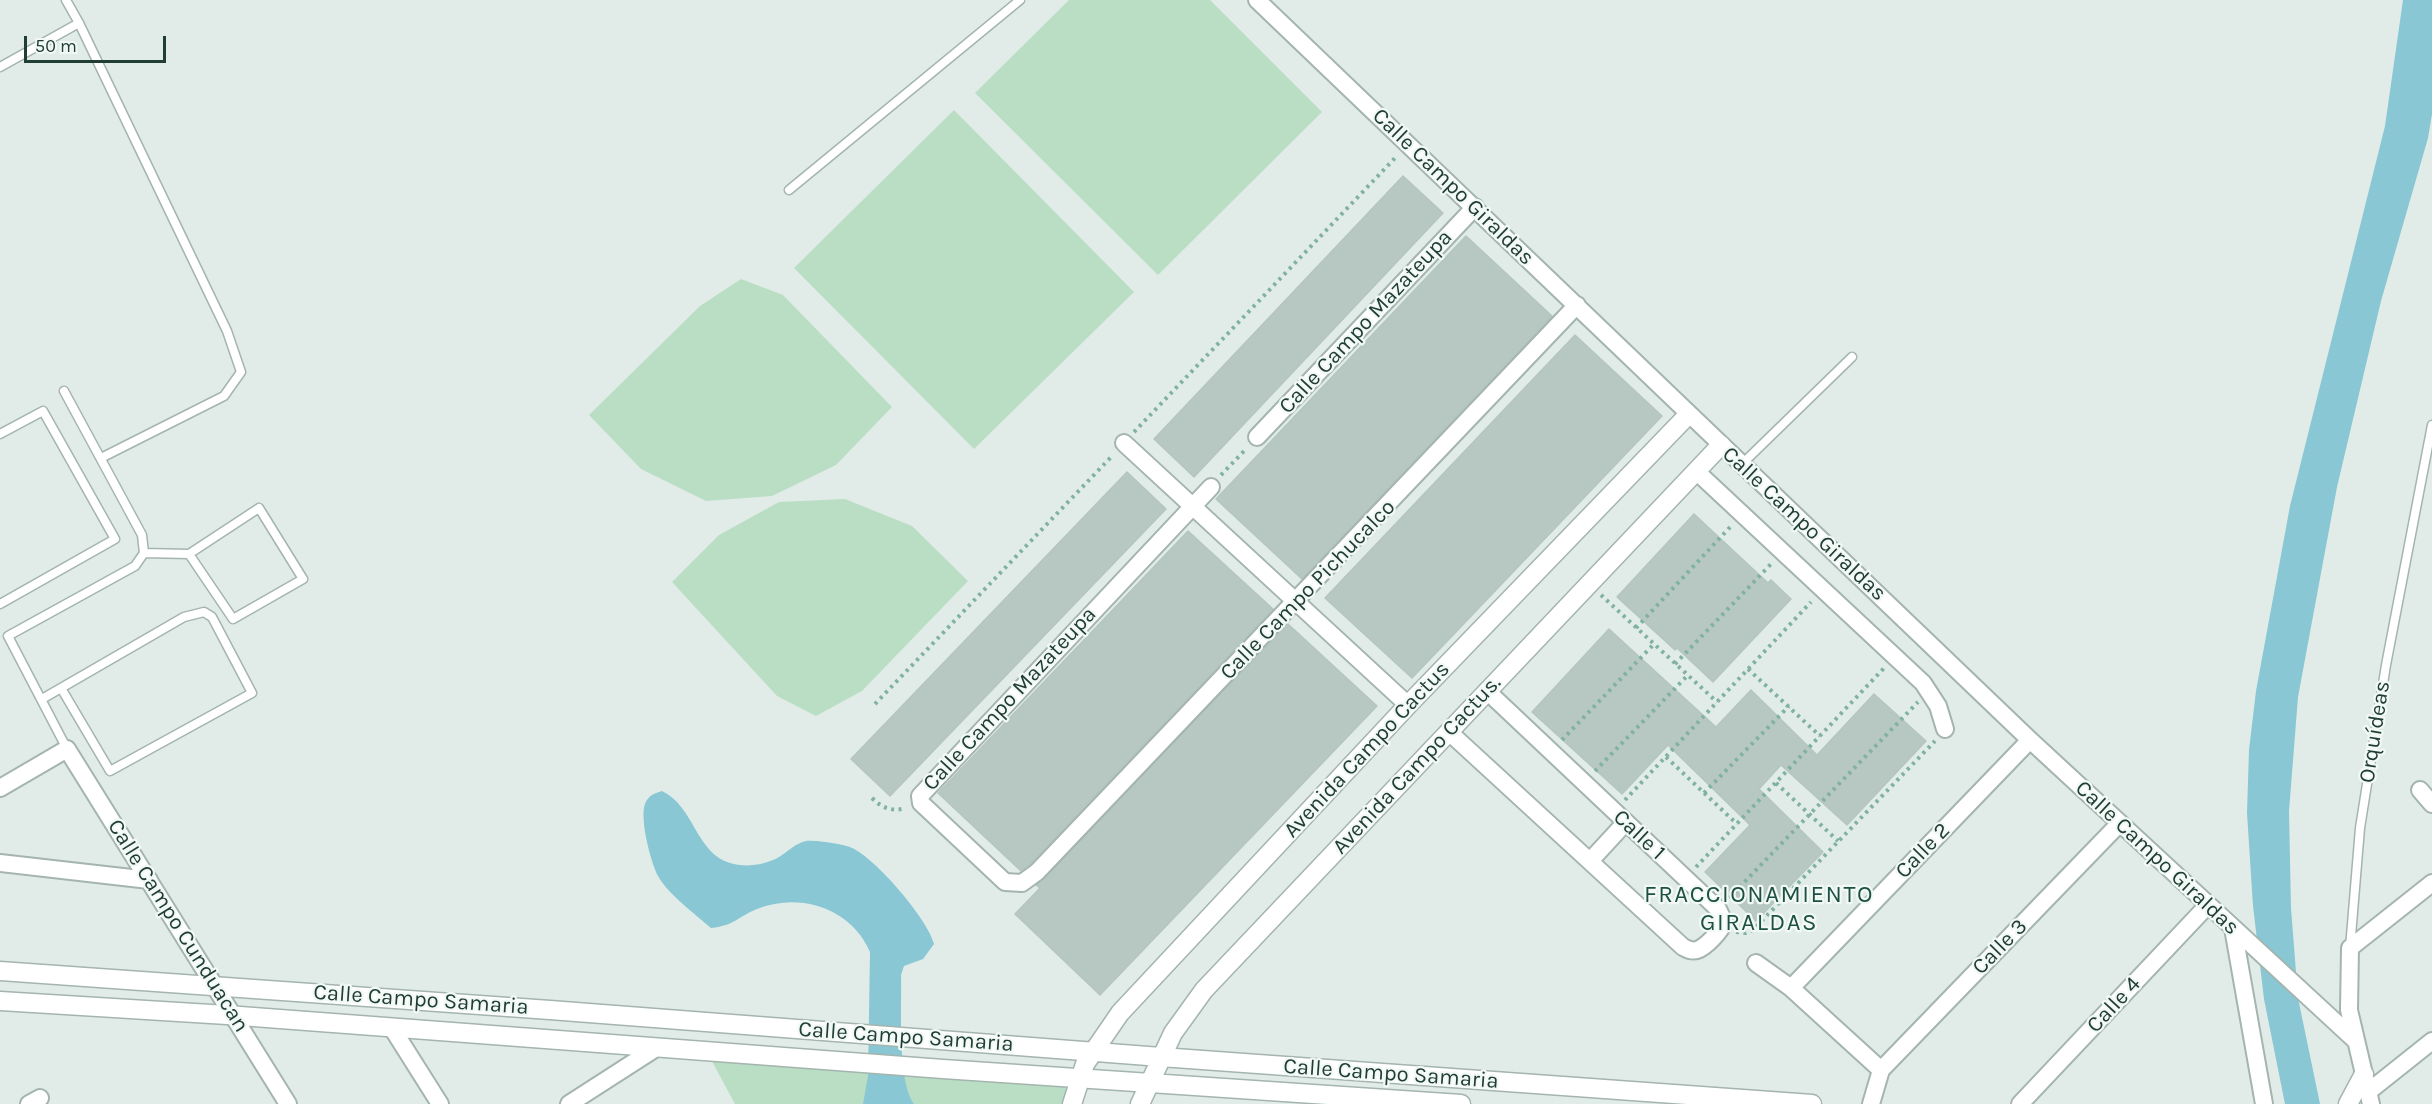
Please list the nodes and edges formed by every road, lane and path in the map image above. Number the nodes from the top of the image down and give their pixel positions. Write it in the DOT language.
graph roads {
  1 [pos="66,0"];
  2 [pos="1020,0"];
  3 [pos="1257,0"];
  4 [pos="79,22"];
  5 [pos="0,67"];
  6 [pos="1409,143"];
  7 [pos="789,189"];
  8 [pos="1475,207"];
  9 [pos="1576,305"];
  10 [pos="1852,357"];
  11 [pos="64,392"];
  12 [pos="1688,415"];
  13 [pos="2432,425"];
  14 [pos="0,434"];
  15 [pos="1257,437"];
  16 [pos="1124,443"];
  17 [pos="1721,445"];
  18 [pos="101,458"];
  19 [pos="1741,465"];
  20 [pos="1696,471"];
  21 [pos="1211,487"];
  22 [pos="1192,506"];
  23 [pos="1743,514"];
  24 [pos="1783,552"];
  25 [pos="144,553"];
  26 [pos="189,554"];
  27 [pos="1589,584"];
  28 [pos="1823,590"];
  29 [pos="1296,603"];
  30 [pos="0,604"];
  31 [pos="1636,628"];
  32 [pos="4,635"];
  33 [pos="1654,644"];
  34 [pos="1895,657"];
  35 [pos="1676,664"];
  36 [pos="1748,669"];
  37 [pos="1688,675"];
  38 [pos="62,688"];
  39 [pos="1487,691"];
  40 [pos="1929,691"];
  41 [pos="42,699"];
  42 [pos="1717,702"];
  43 [pos="875,704"];
  44 [pos="1408,705"];
  45 [pos="1789,706"];
  46 [pos="1946,729"];
  47 [pos="1449,732"];
  48 [pos="1820,736"];
  49 [pos="2030,740"];
  50 [pos="68,748"];
  51 [pos="1551,752"];
  52 [pos="1666,757"];
  53 [pos="1584,782"];
  54 [pos="1776,783"];
  55 [pos="0,788"];
  56 [pos="2420,790"];
  57 [pos="1704,793"];
  58 [pos="872,798"];
  59 [pos="921,803"];
  60 [pos="2432,804"];
  61 [pos="1810,815"];
  62 [pos="1620,817"];
  63 [pos="1737,824"];
  64 [pos="2119,824"];
  65 [pos="1838,841"];
  66 [pos="1590,861"];
  67 [pos="0,863"];
  68 [pos="1037,872"];
  69 [pos="1685,878"];
  70 [pos="149,879"];
  71 [pos="2432,883"];
  72 [pos="2208,906"];
  73 [pos="1718,909"];
  74 [pos="1722,928"];
  75 [pos="2233,928"];
  76 [pos="2350,948"];
  77 [pos="1756,963"];
  78 [pos="0,971"];
  79 [pos="215,986"];
  80 [pos="1791,988"];
  81 [pos="0,1001"];
  82 [pos="234,1016"];
  83 [pos="392,1028"];
  84 [pos="2356,1041"];
  85 [pos="2432,1041"];
  86 [pos="656,1048"];
  87 [pos="1093,1052"];
  88 [pos="1161,1057"];
  89 [pos="1881,1070"];
  90 [pos="1080,1078"];
  91 [pos="1151,1082"];
  92 [pos="2368,1090"];
  93 [pos="283,1102"];
  94 [pos="440,1104"];
  95 [pos="569,1104"];
  96 [pos="1072,1104"];
  97 [pos="1140,1104"];
  98 [pos="1461,1104"];
  99 [pos="1812,1104"];
  100 [pos="1870,1104"];
  101 [pos="2020,1104"];
  102 [pos="2264,1104"];
  103 [pos="2348,1104"];
  1 -- 4 [label="lane"];
  2 -- 7 [label="lane"];
  3 -- 6 [label="street, Calle Campo Giraldas"];
  4 -- 5 [label="lane"];
  4 -- 18 [label="lane"];
  6 -- 8 [label="street, Calle Campo Giraldas"];
  6 -- 16 [label="path"];
  8 -- 9 [label="street, Calle Campo Giraldas"];
  8 -- 15 [label="street, Calle Campo Mazateupa"];
  9 -- 12 [label="street, Calle Campo Giraldas"];
  9 -- 29 [label="street, Calle Campo Pichucalco"];
  10 -- 19 [label="lane"];
  11 -- 18 [label="lane"];
  12 -- 17 [label="street, Calle Campo Giraldas"];
  12 -- 44 [label="street, Avenida Campo Cactus"];
  13 -- 76 [label="lane, Orquídeas"];
  14 -- 30 [label="lane"];
  15 -- 21 [label="path"];
  16 -- 22 [label="street"];
  16 -- 43 [label="path"];
  17 -- 19 [label="street, Calle Campo Giraldas"];
  17 -- 20 [label="street, Avenida Campo Cactus."];
  18 -- 25 [label="lane"];
  19 -- 49 [label="street, Calle Campo Giraldas"];
  20 -- 23 [label="street, Calle Campo Giraldas"];
  20 -- 27 [label="street, Avenida Campo Cactus."];
  21 -- 22 [label="street, Calle Campo Mazateupa"];
  22 -- 29 [label="street"];
  22 -- 59 [label="street, Calle Campo Mazateupa"];
  23 -- 24 [label="street, Calle Campo Giraldas"];
  23 -- 31 [label="path"];
  24 -- 28 [label="street, Calle Campo Giraldas"];
  24 -- 35 [label="path"];
  25 -- 26 [label="lane"];
  25 -- 32 [label="lane"];
  26 -- 26 [label="lane"];
  27 -- 31 [label="path"];
  27 -- 39 [label="street, Avenida Campo Cactus."];
  28 -- 34 [label="street, Calle Campo Giraldas"];
  28 -- 36 [label="path"];
  29 -- 44 [label="street"];
  29 -- 68 [label="street, Calle Campo Pichucalco"];
  31 -- 33 [label="path"];
  32 -- 41 [label="lane"];
  33 -- 35 [label="path"];
  33 -- 51 [label="path"];
  34 -- 40 [label="street, Calle Campo Giraldas"];
  34 -- 48 [label="path"];
  35 -- 37 [label="path"];
  36 -- 42 [label="path"];
  36 -- 45 [label="path"];
  37 -- 42 [label="path"];
  37 -- 53 [label="path"];
  38 -- 38 [label="lane"];
  38 -- 41 [label="lane"];
  39 -- 47 [label="street, Avenida Campo Cactus."];
  39 -- 51 [label="street, Calle 1"];
  40 -- 46 [label="street, Calle Campo Giraldas"];
  40 -- 61 [label="path"];
  41 -- 50 [label="lane"];
  42 -- 52 [label="path"];
  44 -- 87 [label="street, Avenida Campo Cactus"];
  45 -- 48 [label="path"];
  45 -- 57 [label="path"];
  46 -- 65 [label="path"];
  47 -- 66 [label="street"];
  47 -- 88 [label="street, Avenida Campo Cactus."];
  48 -- 54 [label="path"];
  49 -- 64 [label="street, Calle Campo Giraldas"];
  49 -- 80 [label="street, Calle 2"];
  50 -- 55 [label="street"];
  50 -- 70 [label="street, Calle Campo Cunduacan"];
  51 -- 53 [label="street, Calle 1"];
  52 -- 57 [label="path"];
  52 -- 62 [label="path"];
  53 -- 62 [label="street, Calle 1"];
  54 -- 61 [label="path"];
  54 -- 63 [label="path"];
  56 -- 60 [label="street"];
  57 -- 63 [label="path"];
  58 -- 59 [label="path"];
  59 -- 68 [label="street, Calle Campo Mazateupa"];
  61 -- 65 [label="path"];
  61 -- 73 [label="path"];
  62 -- 66 [label="street"];
  62 -- 69 [label="street, Calle 1"];
  63 -- 69 [label="path"];
  64 -- 72 [label="street, Calle Campo Giraldas"];
  64 -- 89 [label="street, Calle 3"];
  65 -- 74 [label="path"];
  66 -- 74 [label="street"];
  67 -- 70 [label="street"];
  69 -- 73 [label="street, Calle 1"];
  70 -- 79 [label="street, Calle Campo Cunduacan"];
  71 -- 76 [label="street"];
  72 -- 75 [label="street, Calle Campo Giraldas"];
  72 -- 101 [label="street, Calle 4"];
  73 -- 74 [label="street"];
  75 -- 84 [label="street, Calle Campo Giraldas"];
  75 -- 102 [label="street"];
  76 -- 84 [label="street, Orquídeas"];
  77 -- 80 [label="street"];
  78 -- 79 [label="street, Calle Campo Samaria"];
  79 -- 82 [label="street, Calle Campo Cunduacan"];
  79 -- 87 [label="street, Calle Campo Samaria"];
  80 -- 89 [label="street"];
  81 -- 82 [label="street, Calle Campo Samaria"];
  82 -- 83 [label="street, Calle Campo Samaria"];
  82 -- 93 [label="street, Calle Campo Cunduacan"];
  83 -- 86 [label="street, Calle Campo Samaria"];
  83 -- 94 [label="street"];
  84 -- 92 [label="street, Orquídeas"];
  85 -- 92 [label="street"];
  86 -- 90 [label="street, Calle Campo Samaria"];
  86 -- 95 [label="street"];
  87 -- 88 [label="street, Calle Campo Samaria"];
  87 -- 90 [label="street, Avenida Campo Cactus"];
  88 -- 91 [label="street, Avenida Campo Cactus."];
  88 -- 99 [label="street, Calle Campo Samaria"];
  89 -- 100 [label="street"];
  90 -- 91 [label="street, Calle Campo Samaria"];
  90 -- 96 [label="street, Avenida Campo Cactus"];
  91 -- 97 [label="street, Avenida Campo Cactus."];
  91 -- 98 [label="street, Calle Campo Samaria"];
  92 -- 103 [label="street"];
}
